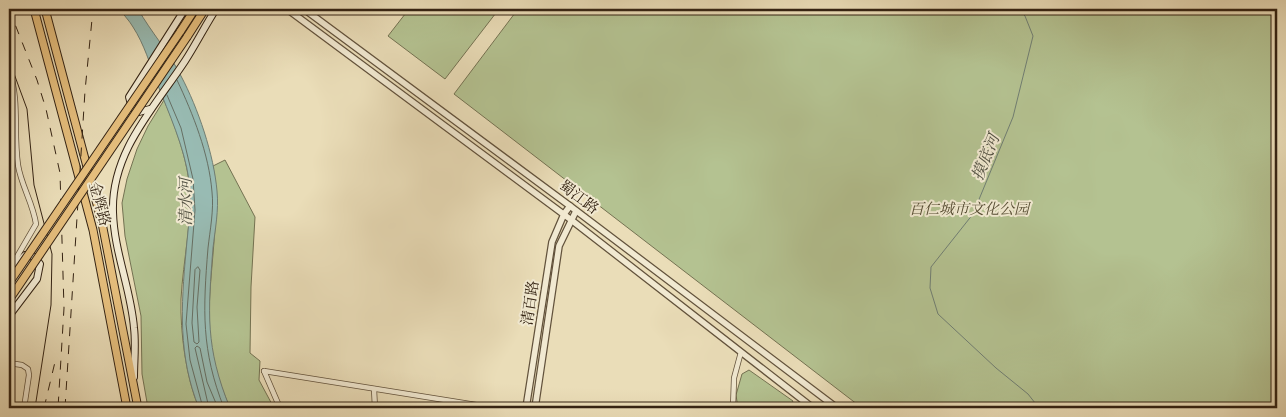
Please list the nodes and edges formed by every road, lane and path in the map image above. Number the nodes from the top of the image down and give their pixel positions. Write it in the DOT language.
graph roads {
  1 [pos="34,9"];
  2 [pos="46,9"];
  3 [pos="185,9"];
  4 [pos="195,9"];
  5 [pos="205,9"];
  6 [pos="216,9"];
  7 [pos="287,9"];
  8 [pos="304,9"];
  9 [pos="9,69"];
  10 [pos="153,106"];
  11 [pos="570,206"];
  12 [pos="576,211"];
  13 [pos="564,214"];
  14 [pos="570,219"];
  15 [pos="9,269"];
  16 [pos="9,283"];
  17 [pos="9,300"];
  18 [pos="9,316"];
  19 [pos="741,352"];
  20 [pos="9,363"];
  21 [pos="134,378"];
  22 [pos="374,389"];
  23 [pos="24,408"];
  24 [pos="126,408"];
  25 [pos="138,408"];
  26 [pos="280,408"];
  27 [pos="376,408"];
  28 [pos="495,408"];
  29 [pos="526,408"];
  30 [pos="535,408"];
  31 [pos="733,408"];
  32 [pos="814,408"];
  33 [pos="837,408"];
  1 -- 24 [label="main road, 金辉路"];
  2 -- 21 [label="main road, 金辉路"];
  3 -- 10 [label="main road"];
  4 -- 16 [label="main road, bridge"];
  5 -- 17 [label="main road, bridge"];
  6 -- 10 [label="main road"];
  7 -- 13 [label="street, 蜀江路"];
  8 -- 11 [label="street, 蜀江路"];
  9 -- 15 [label="street"];
  10 -- 21 [label="main road"];
  11 -- 12 [label="street, 蜀江路"];
  11 -- 13 [label="street, 清百路"];
  12 -- 14 [label="street, 清百路"];
  12 -- 33 [label="street, 蜀江路"];
  13 -- 14 [label="street, 蜀江路"];
  13 -- 29 [label="street, 清百路"];
  14 -- 19 [label="street, 蜀江路"];
  14 -- 30 [label="street, 清百路"];
  15 -- 18 [label="main road"];
  19 -- 31 [label="street"];
  19 -- 32 [label="street, 蜀江路"];
  20 -- 23 [label="street"];
  21 -- 25 [label="main road, 金辉路"];
  22 -- 26 [label="street"];
  22 -- 27 [label="street"];
  22 -- 28 [label="street"];
}
